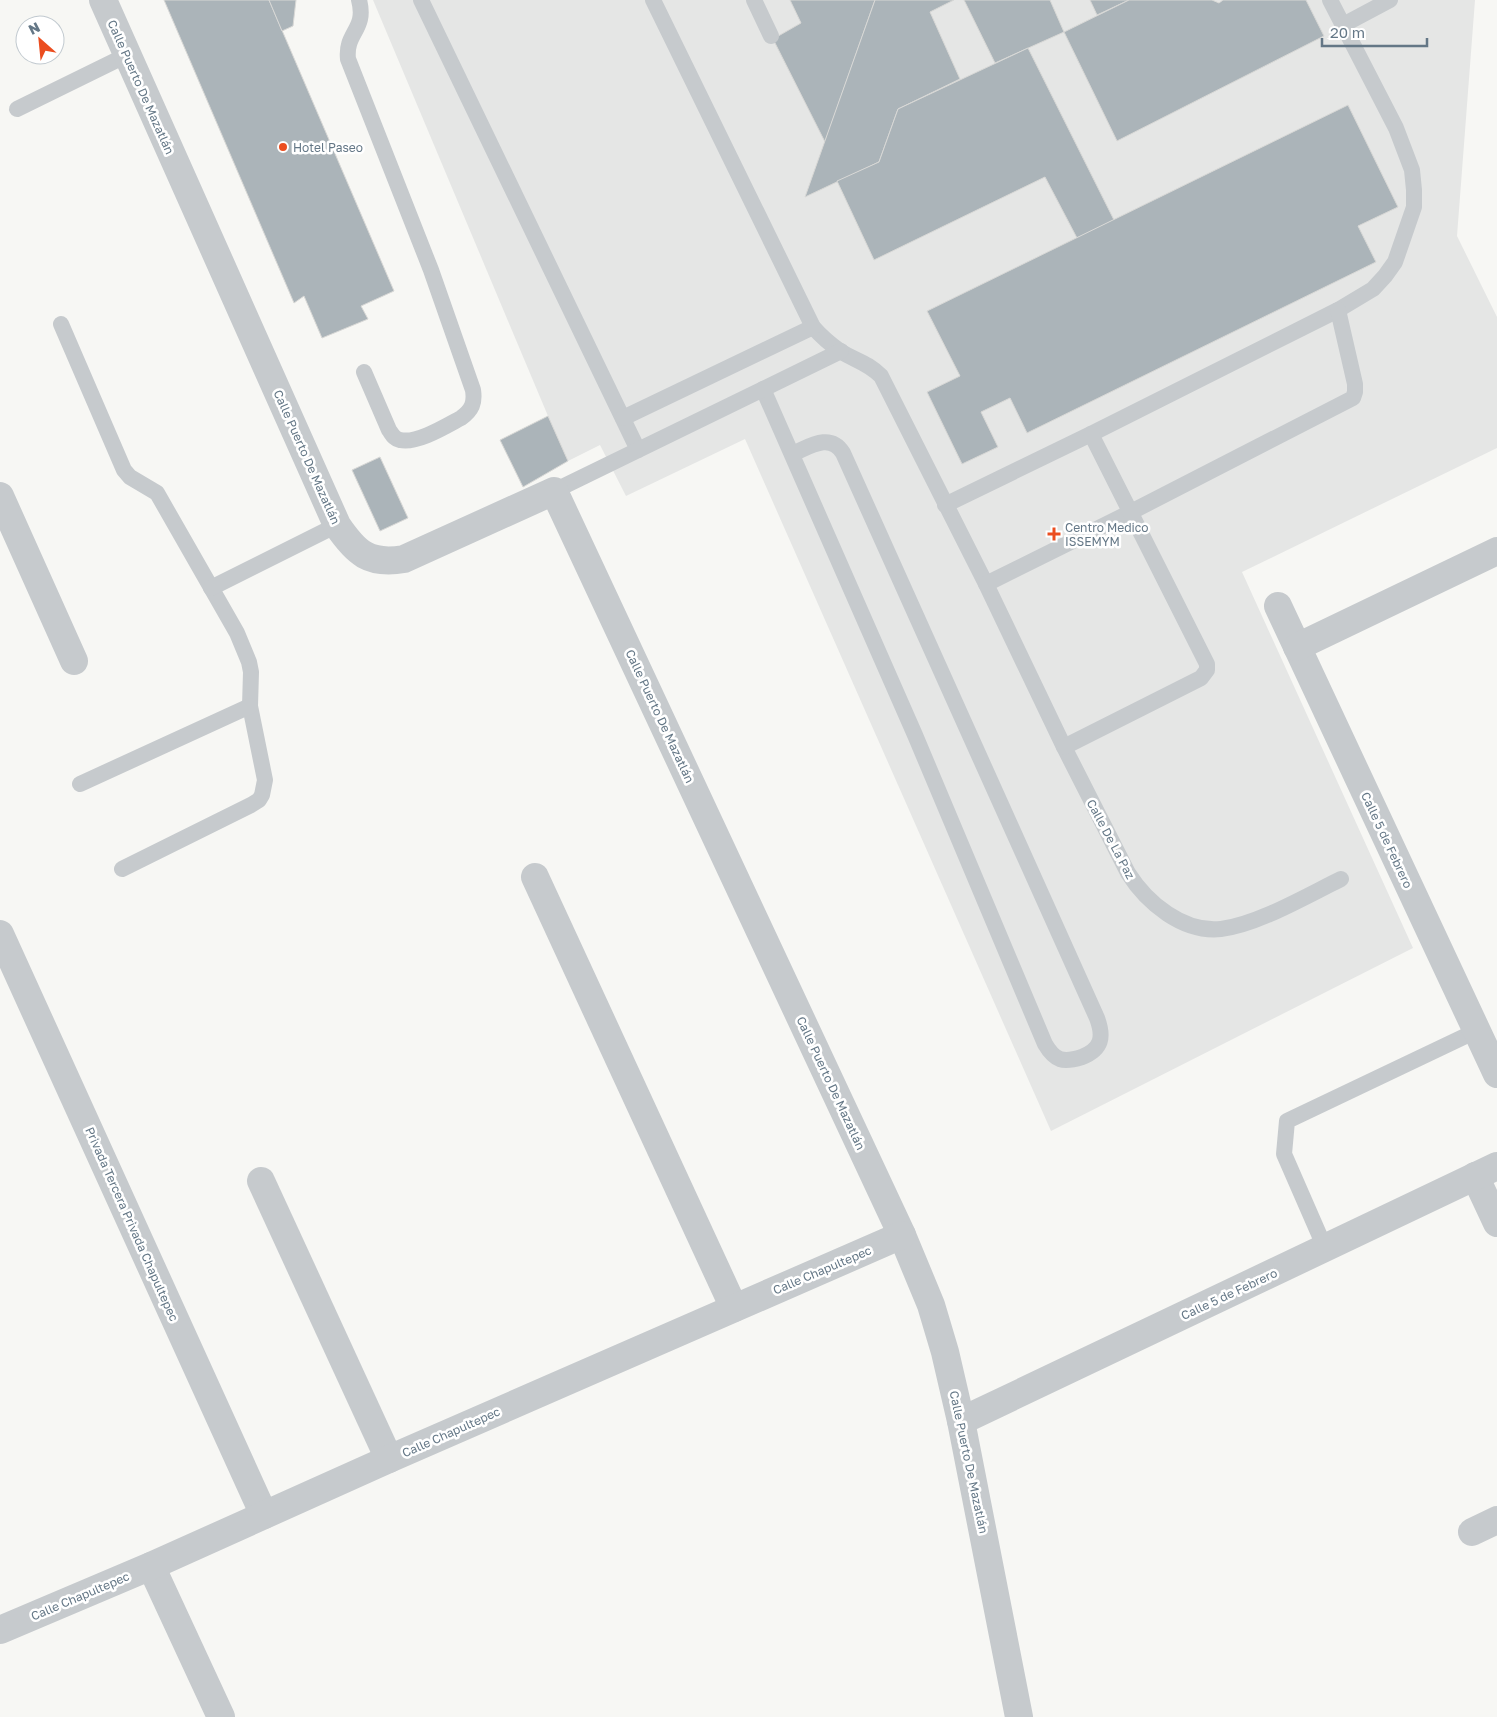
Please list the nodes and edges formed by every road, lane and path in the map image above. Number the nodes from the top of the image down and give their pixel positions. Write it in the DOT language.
graph roads {
  1 [pos="103,0"];
  2 [pos="359,0"];
  3 [pos="421,0"];
  4 [pos="653,0"];
  5 [pos="754,0"];
  6 [pos="1330,0"];
  7 [pos="1390,0"];
  8 [pos="1343,25"];
  9 [pos="771,36"];
  10 [pos="127,55"];
  11 [pos="17,109"];
  12 [pos="1338,310"];
  13 [pos="61,324"];
  14 [pos="813,327"];
  15 [pos="841,351"];
  16 [pos="364,372"];
  17 [pos="763,389"];
  18 [pos="623,418"];
  19 [pos="1091,434"];
  20 [pos="638,450"];
  21 [pos="792,454"];
  22 [pos="554,491"];
  23 [pos="0,496"];
  24 [pos="944,505"];
  25 [pos="1131,512"];
  26 [pos="337,525"];
  27 [pos="1497,551"];
  28 [pos="986,584"];
  29 [pos="211,588"];
  30 [pos="1278,606"];
  31 [pos="1298,647"];
  32 [pos="74,661"];
  33 [pos="250,706"];
  34 [pos="1064,747"];
  35 [pos="80,784"];
  36 [pos="122,869"];
  37 [pos="535,877"];
  38 [pos="1340,879"];
  39 [pos="0,934"];
  40 [pos="1476,1030"];
  41 [pos="1497,1074"];
  42 [pos="1486,1171"];
  43 [pos="261,1181"];
  44 [pos="1497,1223"];
  45 [pos="902,1235"];
  46 [pos="1325,1248"];
  47 [pos="734,1308"];
  48 [pos="961,1421"];
  49 [pos="389,1459"];
  50 [pos="264,1514"];
  51 [pos="1497,1520"];
  52 [pos="1472,1532"];
  53 [pos="151,1566"];
  54 [pos="0,1630"];
  55 [pos="221,1717"];
  56 [pos="1019,1717"];
  1 -- 10 [label="street, Calle Puerto De Mazatlán"];
  2 -- 16 [label="lane"];
  3 -- 18 [label="lane"];
  4 -- 14 [label="lane"];
  5 -- 9 [label="lane"];
  6 -- 8 [label="lane"];
  7 -- 8 [label="lane"];
  8 -- 12 [label="lane"];
  10 -- 11 [label="lane"];
  10 -- 26 [label="street, Calle Puerto De Mazatlán"];
  12 -- 19 [label="lane"];
  12 -- 25 [label="lane"];
  13 -- 29 [label="lane"];
  14 -- 15 [label="lane, Calle De La Paz"];
  14 -- 18 [label="lane"];
  15 -- 17 [label="lane"];
  15 -- 24 [label="lane, Calle De La Paz"];
  17 -- 20 [label="lane"];
  17 -- 21 [label="lane"];
  18 -- 20 [label="lane"];
  19 -- 24 [label="lane"];
  19 -- 25 [label="lane"];
  20 -- 22 [label="lane"];
  21 -- 21 [label="lane"];
  22 -- 26 [label="street, Calle Puerto De Mazatlán"];
  22 -- 45 [label="street, Calle Puerto De Mazatlán"];
  23 -- 32 [label="street"];
  24 -- 28 [label="lane, Calle De La Paz"];
  25 -- 28 [label="lane"];
  25 -- 34 [label="lane"];
  26 -- 29 [label="lane"];
  27 -- 31 [label="street"];
  28 -- 34 [label="lane, Calle De La Paz"];
  29 -- 33 [label="lane"];
  30 -- 31 [label="street, Calle 5 de Febrero"];
  31 -- 40 [label="street, Calle 5 de Febrero"];
  33 -- 35 [label="lane"];
  33 -- 36 [label="lane"];
  34 -- 38 [label="lane, Calle De La Paz"];
  37 -- 47 [label="street"];
  39 -- 50 [label="street, Privada Tercera Privada Chapultepec"];
  40 -- 41 [label="street, Calle 5 de Febrero"];
  40 -- 46 [label="lane"];
  42 -- 44 [label="street"];
  42 -- 46 [label="street, Calle 5 de Febrero"];
  43 -- 49 [label="street"];
  45 -- 47 [label="street, Calle Chapultepec"];
  45 -- 48 [label="street, Calle Puerto De Mazatlán"];
  46 -- 48 [label="street, Calle 5 de Febrero"];
  47 -- 49 [label="street, Calle Chapultepec"];
  48 -- 56 [label="street, Calle Puerto De Mazatlán"];
  49 -- 50 [label="street, Calle Chapultepec"];
  50 -- 53 [label="street, Calle Chapultepec"];
  51 -- 52 [label="street"];
  53 -- 54 [label="street, Calle Chapultepec"];
  53 -- 55 [label="street"];
}
